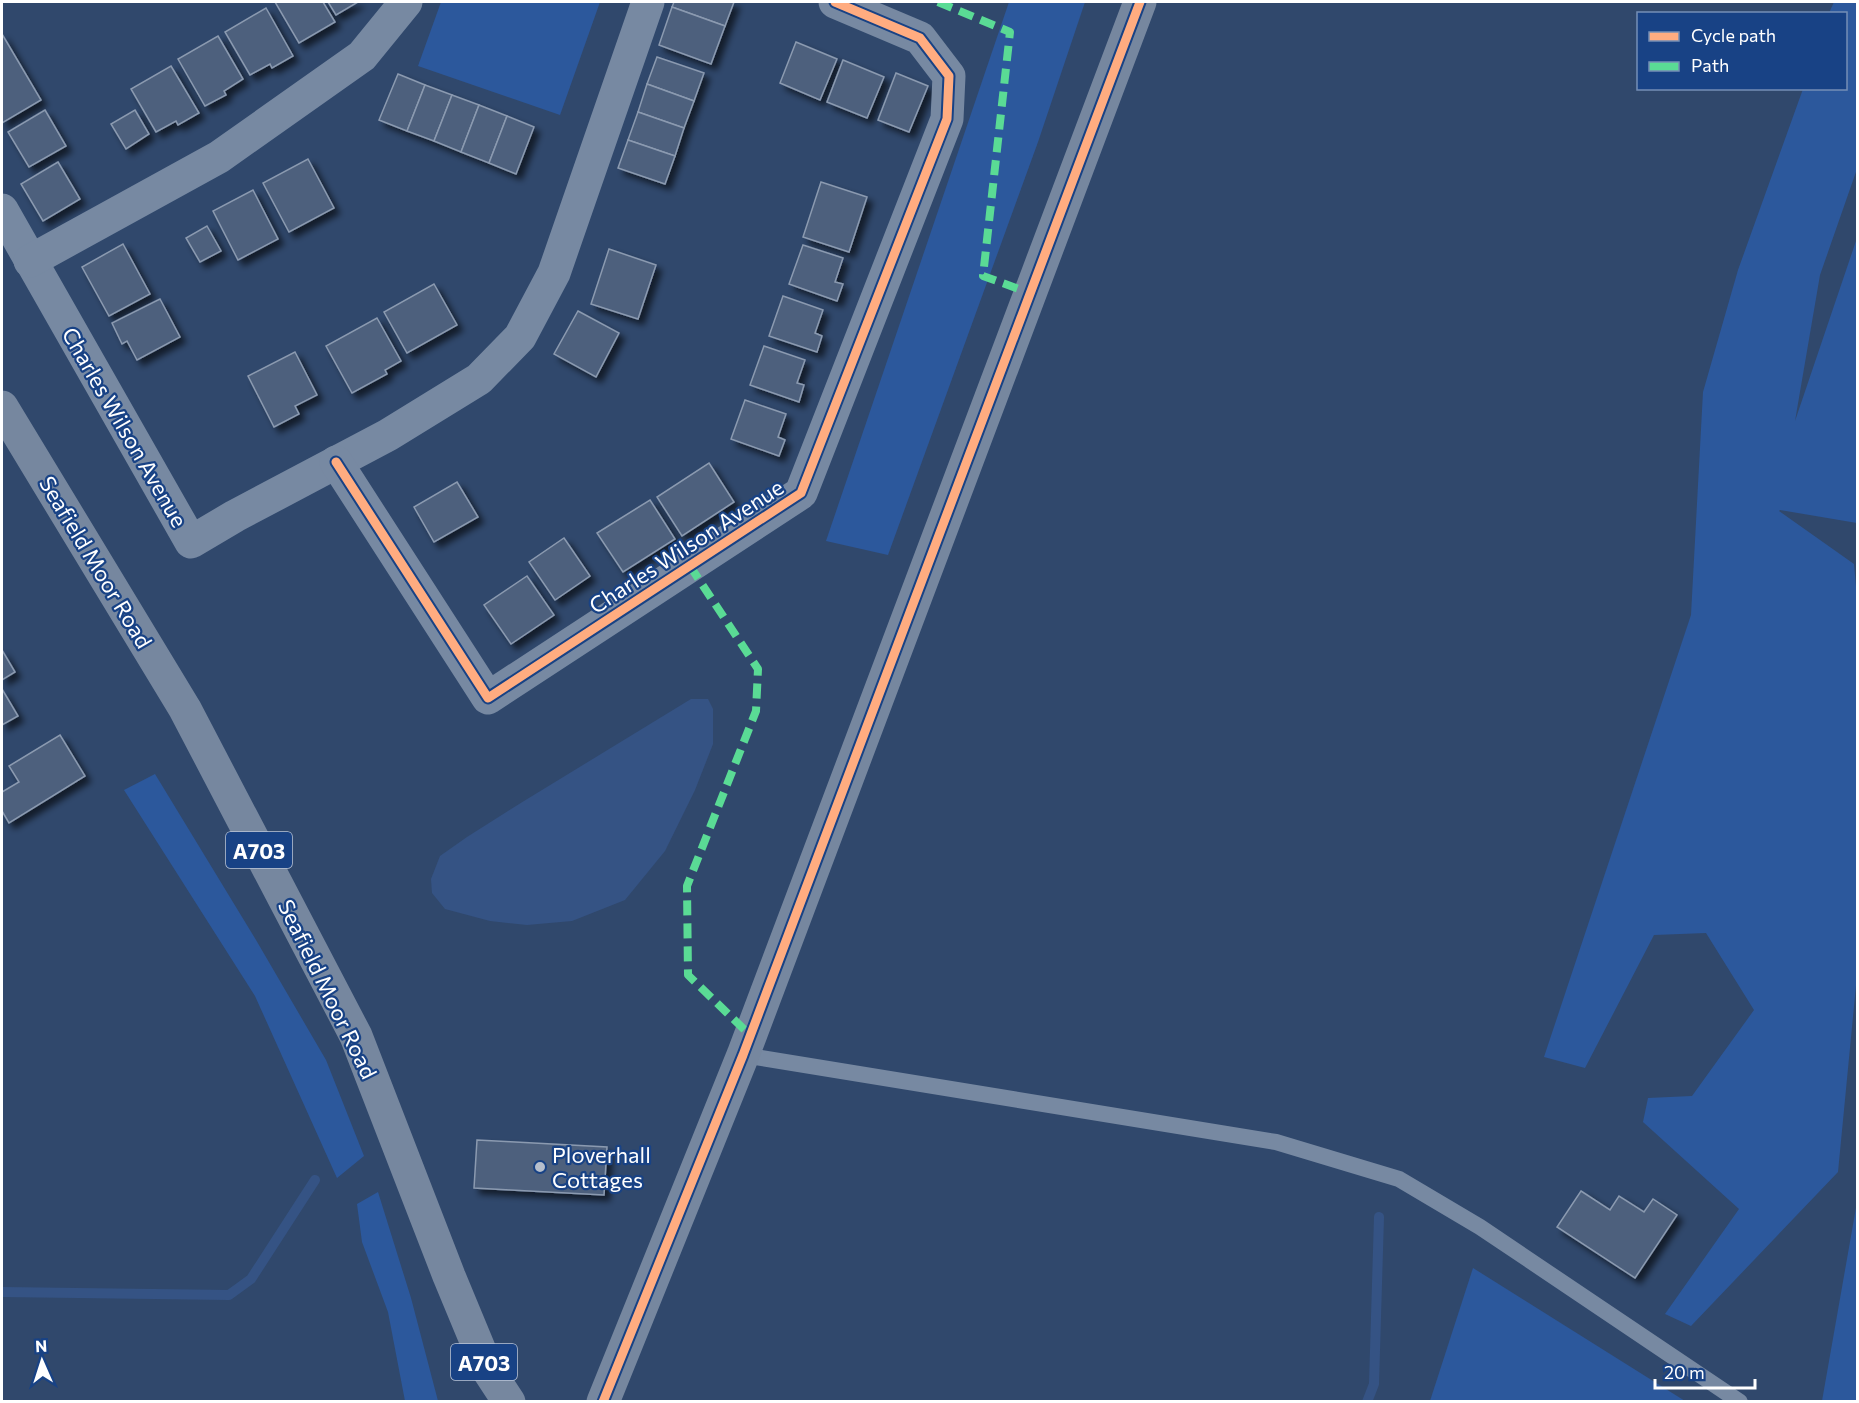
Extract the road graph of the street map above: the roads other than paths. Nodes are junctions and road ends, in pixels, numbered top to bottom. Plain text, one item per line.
1 (406, 2) edge
2 (648, 2) edge
3 (835, 2) edge
4 (1140, 2) edge
5 (2, 210) edge
6 (30, 261) junction
7 (2, 407) edge
8 (336, 462) junction
9 (742, 1055) junction
10 (509, 1401) edge
11 (603, 1401) edge
12 (1740, 1401) edge

1 - 6 street
2 - 8 street, Charles Wilson Avenue
3 - 8 street, Charles Wilson Avenue
4 - 9 main road
5 - 6 street, Charles Wilson Avenue
6 - 8 street, Charles Wilson Avenue
7 - 10 main road, Seafield Moor Road / A703
9 - 11 main road
9 - 12 lane

